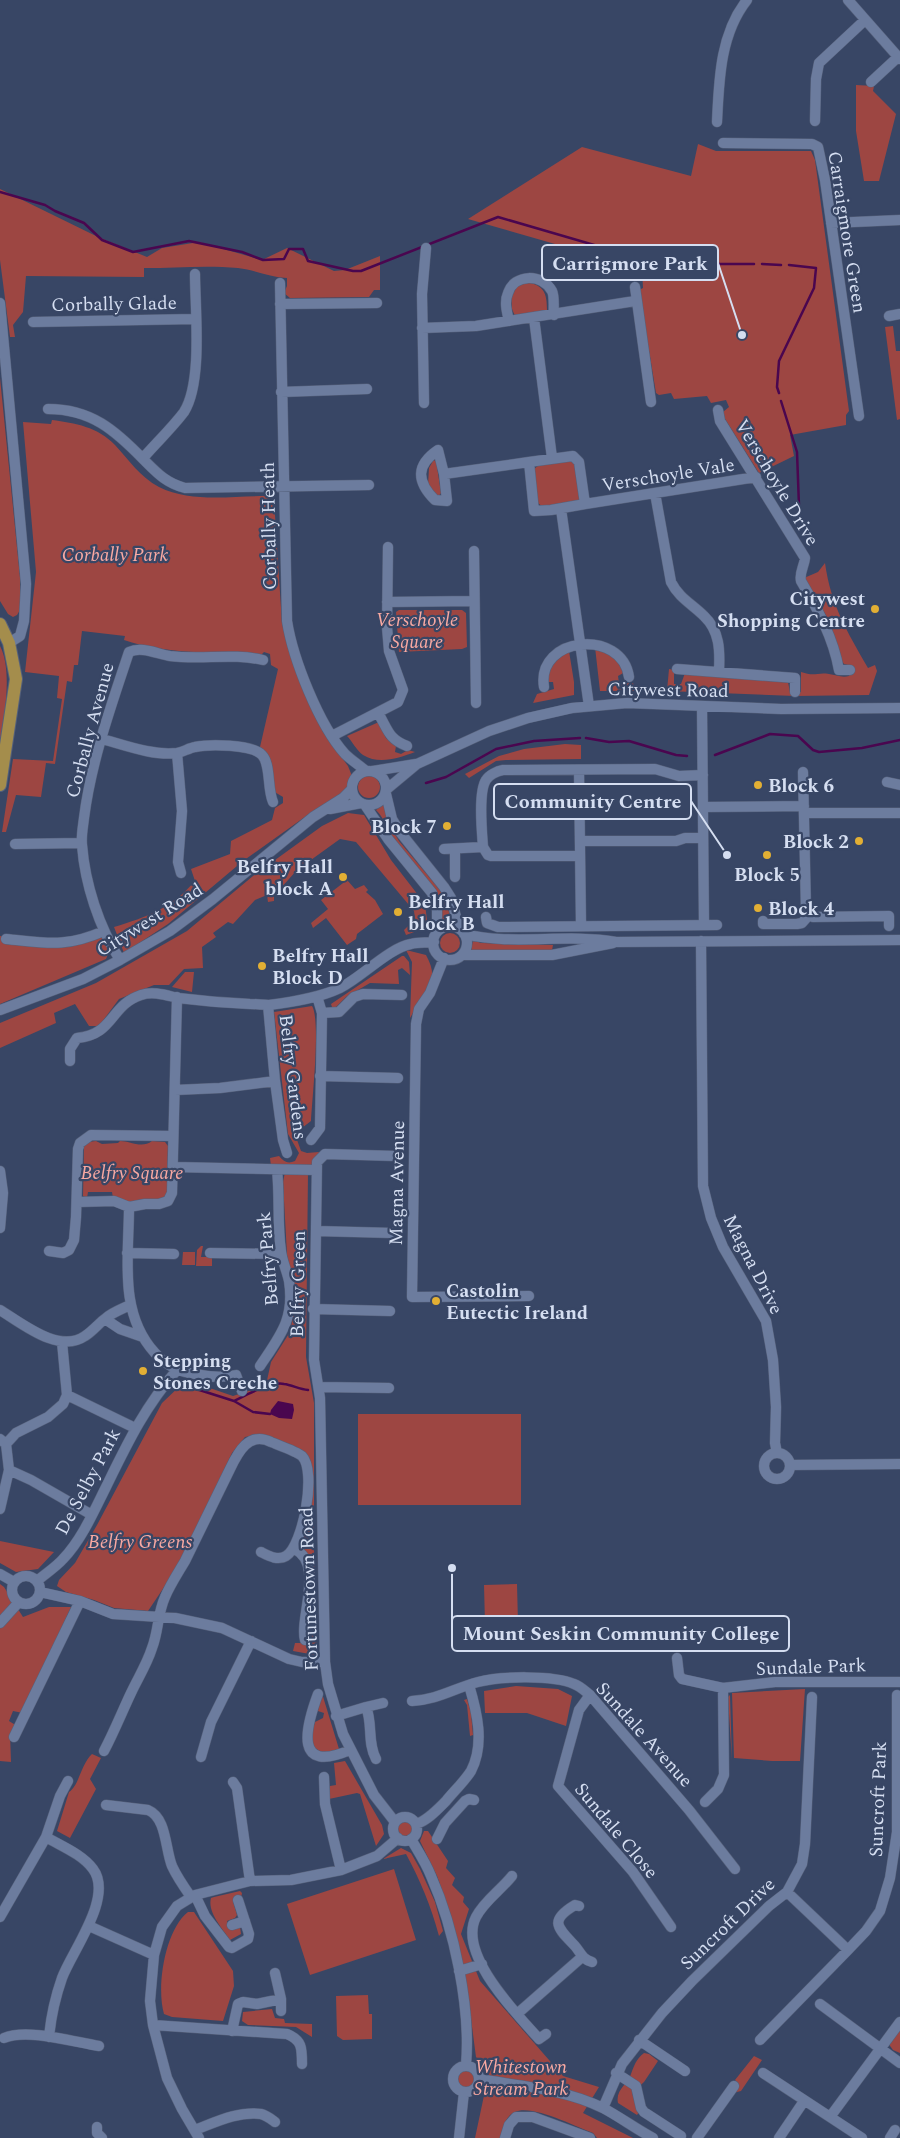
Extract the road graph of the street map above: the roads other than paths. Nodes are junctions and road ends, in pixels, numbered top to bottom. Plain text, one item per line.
1 (747, 0) edge
2 (848, 0) edge
3 (865, 20) junction
4 (899, 58) edge
5 (871, 82) dead end
6 (815, 121) dead end
7 (717, 122) dead end
8 (723, 142) dead end
9 (900, 220) edge
10 (831, 223) junction
11 (426, 248) dead end
12 (195, 274) dead end
13 (280, 283) dead end
14 (634, 287) dead end
15 (635, 301) junction
16 (0, 303) edge
17 (377, 303) dead end
18 (280, 304) junction
19 (554, 315) junction
20 (534, 318) junction
21 (195, 319) junction
22 (509, 321) junction
23 (33, 322) dead end
24 (422, 328) junction
25 (367, 389) dead end
26 (281, 392) junction
27 (651, 402) dead end
28 (424, 403) dead end
29 (48, 409) dead end
30 (718, 410) dead end
31 (859, 416) dead end
32 (143, 458) junction
33 (552, 458) junction
34 (529, 462) junction
35 (444, 474) junction
36 (756, 477) junction
37 (369, 485) dead end
38 (285, 487) junction
39 (656, 493) junction
40 (585, 504) junction
41 (561, 509) junction
42 (388, 547) dead end
43 (474, 551) dead end
44 (474, 601) junction
45 (387, 602) junction
46 (0, 624) edge
47 (9, 643) junction
48 (580, 645) junction
49 (263, 660) dead end
50 (677, 669) dead end
51 (850, 670) dead end
52 (719, 671) junction
53 (628, 677) dead end
54 (544, 687) dead end
55 (795, 692) dead end
56 (476, 703) dead end
57 (589, 706) junction
58 (702, 706) junction
59 (900, 708) edge
60 (378, 713) junction
61 (332, 736) junction
62 (102, 739) junction
63 (407, 746) dead end
64 (177, 753) junction
65 (346, 755) junction
66 (417, 764) junction
67 (579, 770) junction
68 (369, 771) junction
69 (803, 772) dead end
70 (703, 775) junction
71 (355, 778) junction
72 (887, 782) dead end
73 (0, 785) edge
74 (900, 785) edge
75 (352, 789) junction
76 (386, 792) junction
77 (273, 802) dead end
78 (363, 804) junction
79 (704, 807) junction
80 (804, 809) junction
81 (324, 810) junction
82 (900, 812) edge
83 (703, 838) junction
84 (580, 841) junction
85 (15, 844) dead end
86 (81, 844) junction
87 (483, 847) junction
88 (444, 849) dead end
89 (455, 849) junction
90 (580, 856) junction
91 (182, 873) dead end
92 (455, 877) dead end
93 (809, 915) junction
94 (486, 917) dead end
95 (763, 921) dead end
96 (704, 925) junction
97 (717, 925) dead end
98 (580, 926) junction
99 (889, 926) dead end
100 (104, 931) junction
101 (462, 931) junction
102 (435, 937) junction
103 (6, 939) dead end
104 (900, 940) edge
105 (701, 941) junction
106 (616, 942) junction
107 (462, 955) junction
108 (444, 958) junction
109 (120, 960) junction
110 (402, 995) dead end
111 (317, 996) junction
112 (178, 997) junction
113 (268, 1005) junction
114 (0, 1010) edge
115 (322, 1013) junction
116 (70, 1061) dead end
117 (320, 1076) junction
118 (398, 1078) dead end
119 (275, 1082) junction
120 (175, 1090) junction
121 (173, 1136) junction
122 (310, 1140) dead end
123 (287, 1153) dead end
124 (396, 1156) dead end
125 (173, 1167) junction
126 (277, 1170) junction
127 (316, 1170) junction
128 (0, 1171) edge
129 (78, 1202) junction
130 (129, 1207) junction
131 (0, 1228) edge
132 (316, 1231) junction
133 (393, 1233) dead end
134 (49, 1251) dead end
135 (127, 1253) junction
136 (210, 1253) dead end
137 (174, 1254) dead end
138 (281, 1254) junction
139 (529, 1296) dead end
140 (130, 1305) junction
141 (313, 1309) junction
142 (0, 1310) edge
143 (390, 1311) dead end
144 (105, 1319) junction
145 (143, 1337) junction
146 (62, 1342) junction
147 (260, 1366) dead end
148 (177, 1370) junction
149 (319, 1387) junction
150 (389, 1388) dead end
151 (242, 1391) dead end
152 (66, 1395) junction
153 (320, 1398) joint
154 (135, 1428) junction
155 (3, 1442) edge
156 (777, 1453) junction
157 (900, 1464) edge
158 (790, 1465) junction
159 (9, 1470) junction
160 (0, 1509) edge
161 (92, 1515) junction
162 (294, 1548) junction
163 (261, 1552) dead end
164 (0, 1574) edge
165 (37, 1581) junction
166 (14, 1582) junction
167 (40, 1592) junction
168 (80, 1601) junction
169 (19, 1602) junction
170 (157, 1616) junction
171 (0, 1623) edge
172 (306, 1640) dead end
173 (251, 1641) junction
174 (676, 1658) dead end
175 (325, 1662) junction
176 (900, 1682) edge
177 (469, 1685) junction
178 (723, 1688) junction
179 (318, 1694) dead end
180 (590, 1695) junction
181 (897, 1695) dead end
182 (812, 1697) dead end
183 (412, 1701) dead end
184 (383, 1703) dead end
185 (366, 1707) junction
186 (336, 1716) junction
187 (14, 1737) dead end
188 (350, 1750) junction
189 (104, 1752) dead end
190 (201, 1757) dead end
191 (376, 1759) dead end
192 (324, 1777) dead end
193 (68, 1781) dead end
194 (233, 1782) dead end
195 (453, 1792) junction
196 (704, 1802) dead end
197 (106, 1805) dead end
198 (395, 1822) junction
199 (416, 1824) junction
200 (46, 1837) junction
201 (398, 1838) junction
202 (437, 1838) dead end
203 (411, 1839) junction
204 (735, 1869) dead end
205 (341, 1870) junction
206 (512, 1876) dead end
207 (250, 1881) junction
208 (787, 1892) junction
209 (193, 1896) junction
210 (238, 1900) dead end
211 (579, 1906) dead end
212 (0, 1916) edge
213 (245, 1921) junction
214 (232, 1925) dead end
215 (89, 1926) junction
216 (671, 1926) dead end
217 (848, 1950) junction
218 (154, 1955) junction
219 (582, 1957) junction
220 (592, 1962) dead end
221 (482, 1964) junction
222 (459, 1971) junction
223 (275, 1973) dead end
224 (281, 1999) junction
225 (820, 2004) dead end
226 (282, 2011) dead end
227 (517, 2014) junction
228 (900, 2022) edge
229 (153, 2025) junction
230 (232, 2031) junction
231 (546, 2034) dead end
232 (49, 2037) junction
233 (4, 2038) dead end
234 (639, 2040) junction
235 (760, 2040) dead end
236 (99, 2046) dead end
237 (881, 2049) junction
238 (900, 2063) edge
239 (302, 2064) dead end
240 (466, 2065) junction
241 (685, 2071) dead end
242 (763, 2073) dead end
243 (616, 2074) junction
244 (479, 2079) junction
245 (734, 2086) dead end
246 (464, 2092) junction
247 (804, 2101) junction
248 (603, 2108) junction
249 (830, 2117) junction
250 (275, 2122) dead end
251 (97, 2127) dead end
252 (197, 2134) edge
253 (681, 2136) dead end
254 (102, 2138) edge
255 (459, 2138) edge
256 (505, 2138) edge
257 (590, 2138) edge
258 (653, 2138) edge
259 (697, 2138) edge
260 (779, 2138) edge
261 (862, 2138) edge

1 - 7 street
2 - 3 street
3 - 4 street
3 - 6 street
4 - 5 street
8 - 10 street, Carraigmore Green
9 - 10 street
10 - 31 street, Carraigmore Green
11 - 24 street
12 - 21 street
13 - 18 street, Corbally Heath
14 - 15 street
15 - 19 street
15 - 27 street
16 - 47 street
17 - 18 street
18 - 26 street, Corbally Heath
19 - 20 street
19 - 22 street
20 - 22 street
20 - 33 street
21 - 23 street, Corbally Glade
21 - 32 street
22 - 24 street
24 - 28 street
25 - 26 street
26 - 38 street, Corbally Heath
29 - 32 street
30 - 36 street, Verschoyle Drive
32 - 38 street
33 - 34 street
33 - 40 street
34 - 35 street
34 - 41 street, Verschoyle Vale
35 - 35 street
36 - 39 street, Verschoyle Vale
36 - 51 street, Verschoyle Drive
37 - 38 street
38 - 61 street, Corbally Heath
39 - 40 street, Verschoyle Vale
39 - 52 street
40 - 41 street, Verschoyle Vale
41 - 48 street
42 - 45 street
43 - 44 street
44 - 45 street
44 - 56 street
45 - 60 street
46 - 47 main road
47 - 73 main road
48 - 53 street
48 - 54 street
48 - 57 street
49 - 62 street, Corbally Avenue
50 - 52 street
52 - 55 street
57 - 58 street, Citywest Road
57 - 66 street, Citywest Road
58 - 59 street, Citywest Road
58 - 70 street
60 - 61 street
60 - 63 street
61 - 65 street, Corbally Heath
62 - 64 street
62 - 86 street, Corbally Avenue
64 - 77 street
64 - 91 street
65 - 68 street
65 - 71 street
66 - 68 street, Citywest Road
66 - 76 street, Citywest Road
67 - 70 street
67 - 84 street
67 - 87 street
68 - 71 street
68 - 76 street
69 - 80 street
70 - 79 street
71 - 75 street
72 - 74 street
75 - 78 street
75 - 81 street, Citywest Road
76 - 78 street
76 - 101 street
78 - 81 street, Citywest Road
78 - 102 street
79 - 80 street
79 - 83 street
80 - 82 street
80 - 93 street
81 - 109 street, Citywest Road
83 - 84 street
83 - 96 street
84 - 90 street
85 - 86 street
86 - 100 street, Corbally Avenue
87 - 89 street
87 - 90 street
88 - 89 street
89 - 92 street
90 - 98 street
93 - 95 street
93 - 99 street
94 - 98 street
96 - 97 street
96 - 98 street
100 - 103 street
100 - 109 street, Corbally Avenue
101 - 102 street
101 - 106 street
101 - 107 street
102 - 108 street
102 - 111 street
104 - 105 street
105 - 106 street
105 - 156 street, Magna Drive
106 - 107 street
107 - 108 street
108 - 139 street, Magna Avenue
109 - 114 street, Citywest Road
110 - 115 street
111 - 113 street
111 - 115 street
112 - 113 street
112 - 116 street
112 - 120 street
113 - 119 street, Belfry Gardens
115 - 117 street
117 - 118 street
117 - 122 street
119 - 120 street
119 - 123 street, Belfry Gardens
120 - 121 street
121 - 125 street
121 - 129 street
124 - 127 street
125 - 126 street
125 - 130 street
126 - 127 street
126 - 138 street, Belfry Park
127 - 132 street, Belfry Green
128 - 131 street
129 - 130 street
129 - 134 street
130 - 135 street
132 - 133 street
132 - 141 street, Belfry Green
135 - 137 street
135 - 140 street
136 - 138 street
138 - 147 street, Belfry Park
140 - 144 street
140 - 145 street
141 - 143 street
141 - 149 street, Belfry Green
142 - 146 street
144 - 145 street
144 - 146 street
145 - 148 street
146 - 152 street
148 - 151 street
148 - 154 street
149 - 150 street
149 - 153 street, Belfry Green
152 - 154 street, De Selby Park
152 - 155 street
153 - 175 street, Fortunestown Road
154 - 161 street, De Selby Park
155 - 159 street
156 - 158 street
156 - 158 street
157 - 158 street
159 - 160 street
159 - 161 street
161 - 165 street, De Selby Park
162 - 163 street
162 - 170 street
162 - 172 street
164 - 166 street
165 - 166 street
165 - 167 street
166 - 169 street
167 - 168 street
167 - 169 street
168 - 170 street
168 - 187 street
169 - 171 street
170 - 173 street
170 - 189 street
173 - 175 street
173 - 190 street
174 - 178 street, Sundale Park
175 - 186 street, Fortunestown Road
176 - 178 street, Sundale Park
177 - 180 street, Sundale Avenue
177 - 183 street, Sundale Avenue
177 - 195 street
178 - 196 street
179 - 188 street
180 - 204 street, Sundale Avenue
180 - 216 street, Sundale Close
181 - 217 street, Suncroft Park
182 - 208 street, Suncroft Drive
184 - 185 street
185 - 186 street
185 - 191 street
186 - 188 street, Fortunestown Road
188 - 198 street, Fortunestown Road
192 - 205 street
193 - 200 street
194 - 207 street
195 - 199 street
195 - 202 street
197 - 209 street
198 - 199 street
198 - 201 street
199 - 203 street
200 - 212 street
200 - 215 street
201 - 203 street
201 - 205 street
203 - 222 street
205 - 207 street
206 - 221 street
207 - 209 street
208 - 217 street
208 - 234 street, Suncroft Drive
209 - 213 street
209 - 218 street
210 - 213 street
211 - 219 street
213 - 214 street
215 - 218 street
215 - 232 street
217 - 235 street, Suncroft Park
218 - 229 street
219 - 220 street
219 - 227 street
221 - 222 street
221 - 227 street
222 - 240 street
223 - 224 street
224 - 226 street
224 - 230 street
225 - 237 street
227 - 231 street
228 - 237 street
229 - 230 street
229 - 252 street
230 - 239 street
232 - 233 street
232 - 236 street
234 - 241 street
234 - 243 street, Suncroft Drive
237 - 238 street
237 - 249 street
240 - 244 street
240 - 246 street
242 - 247 street
243 - 248 street, Suncroft Drive
243 - 253 street
244 - 246 street
244 - 248 street
245 - 259 street
246 - 255 street
247 - 249 street
247 - 260 street
248 - 258 street
249 - 261 street
250 - 252 street
251 - 254 street
256 - 257 street

